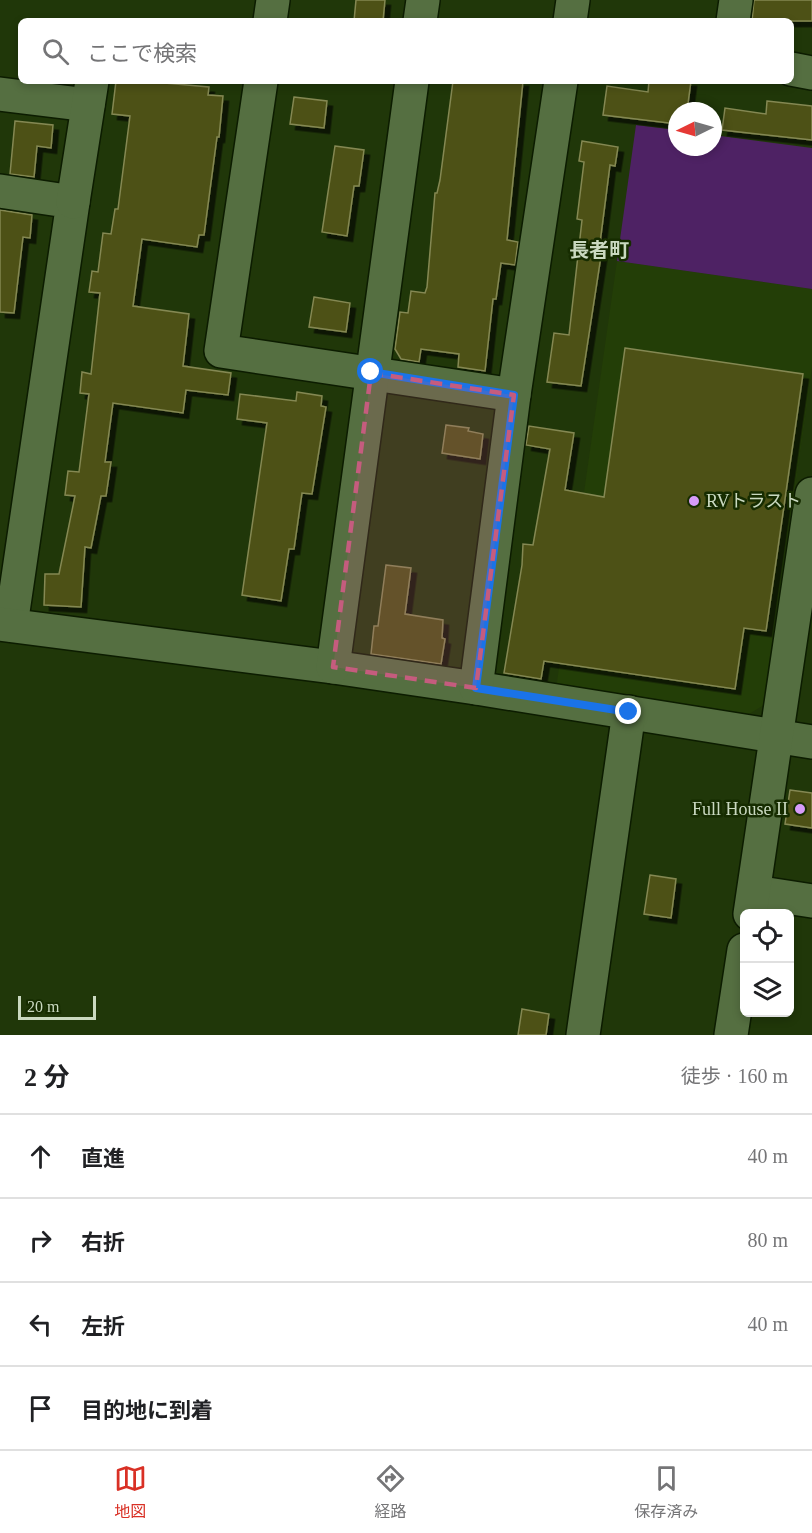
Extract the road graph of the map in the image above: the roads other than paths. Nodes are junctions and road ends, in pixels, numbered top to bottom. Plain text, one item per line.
1 (273, 0) edge
2 (423, 0) edge
3 (573, 0) edge
4 (736, 0) edge
5 (270, 18) edge
6 (420, 18) edge
7 (570, 18) edge
8 (733, 18) edge
9 (794, 70) edge
10 (812, 73) edge
11 (261, 84) edge
12 (412, 84) edge
13 (561, 84) edge
14 (90, 93) edge
15 (0, 94) edge
16 (0, 191) edge
17 (73, 202) junction
18 (371, 372) junction
19 (514, 395) junction
20 (812, 494) edge
21 (13, 524) edge
22 (5, 625) edge
23 (801, 649) edge
24 (333, 667) junction
25 (476, 688) junction
26 (629, 712) junction
27 (777, 736) junction
28 (812, 742) edge
29 (812, 901) edge
30 (752, 903) edge
31 (742, 963) edge
32 (583, 1035) edge
33 (731, 1035) edge

1 - 5 street
2 - 6 street
3 - 7 street
4 - 8 street
9 - 10 street
11 - 18 street
12 - 18 street
13 - 19 street
14 - 15 street
14 - 17 street
16 - 17 street
17 - 21 street
18 - 19 street
18 - 24 street
19 - 25 street
20 - 23 street
21 - 22 street
22 - 24 street
23 - 27 street
24 - 25 street
25 - 26 street
26 - 27 street
26 - 32 street
27 - 28 street
27 - 30 street
29 - 30 street
31 - 33 street

